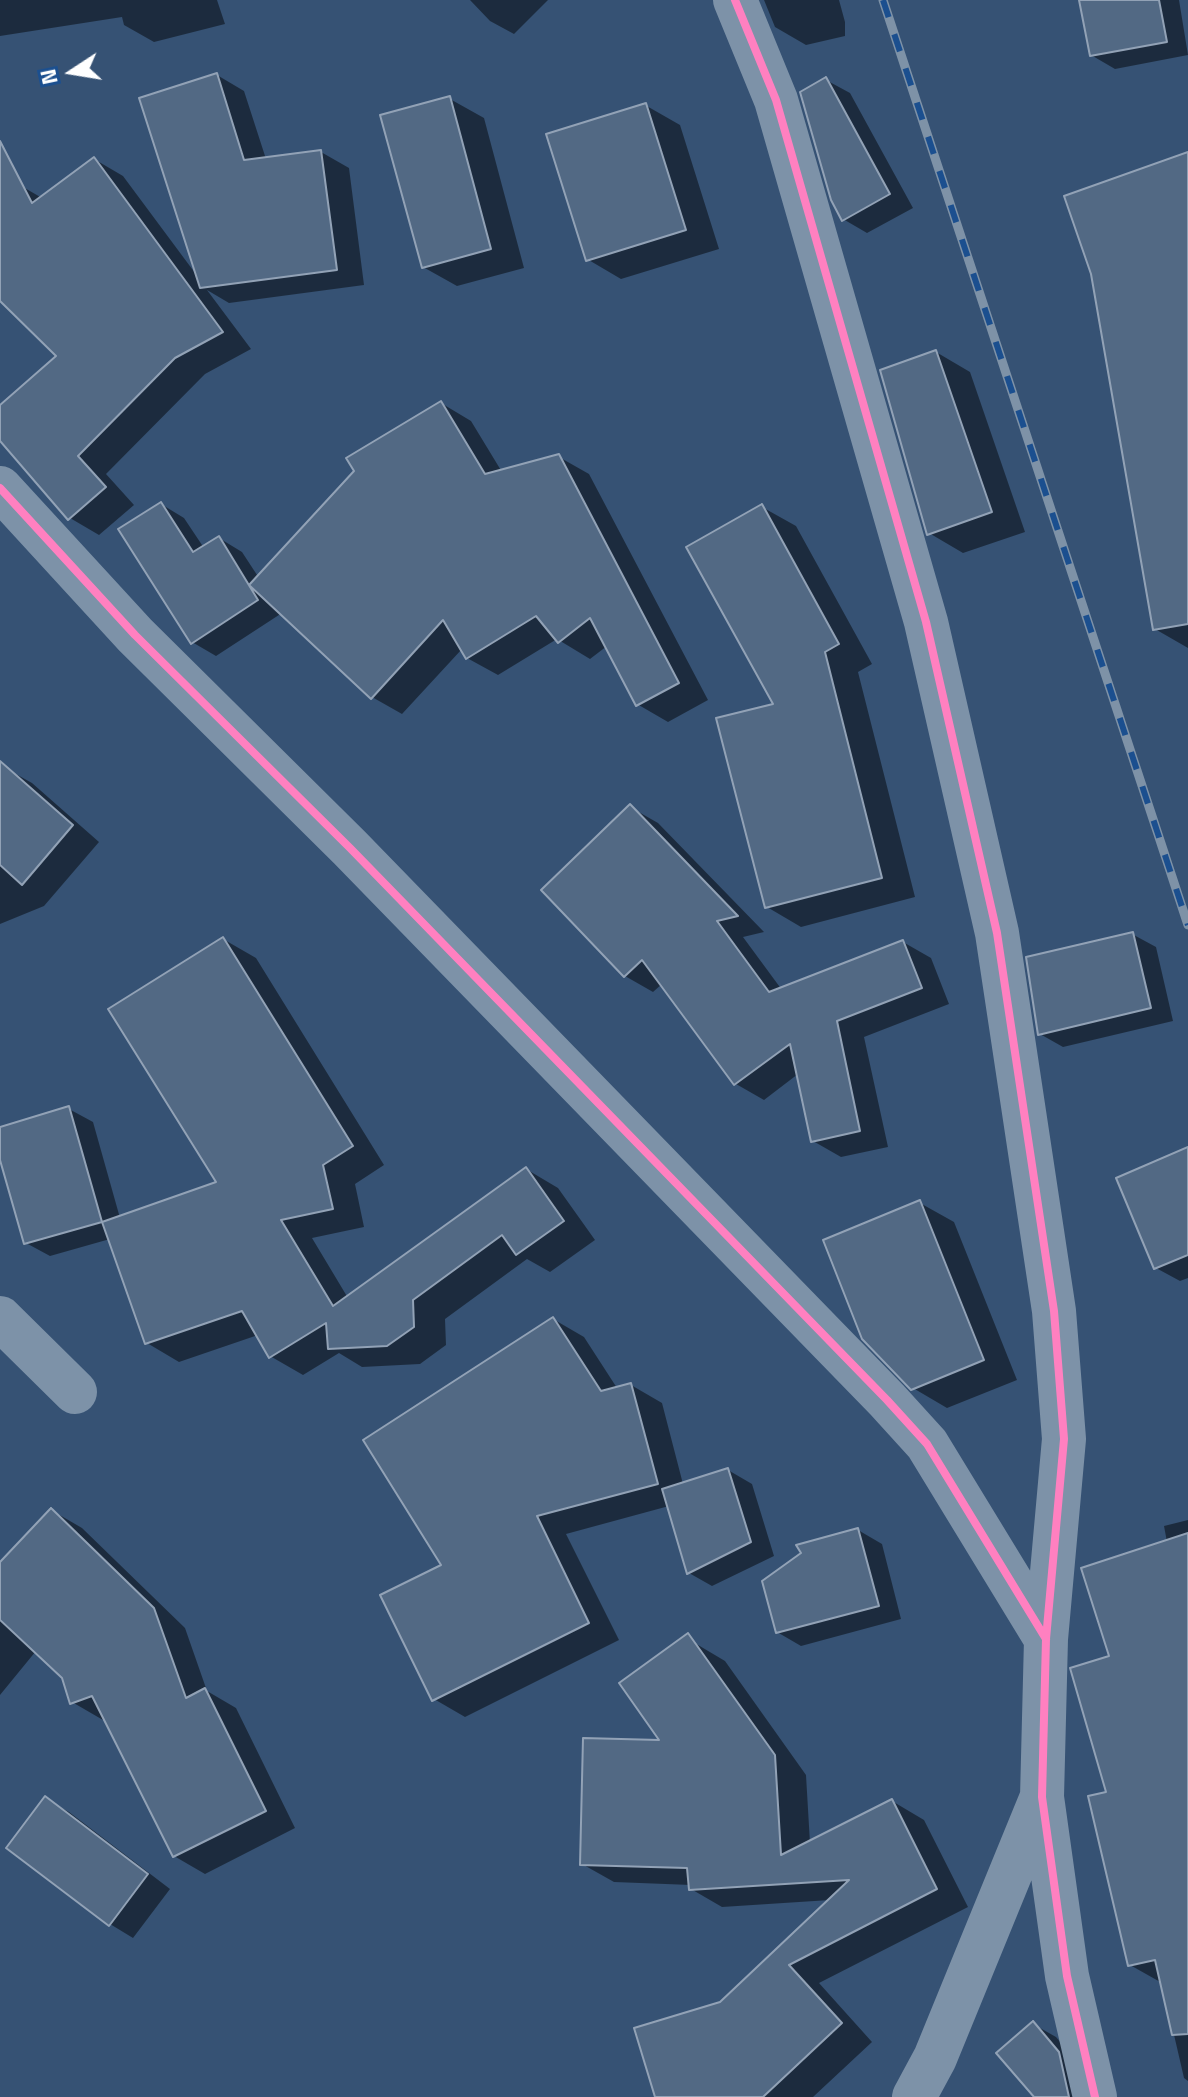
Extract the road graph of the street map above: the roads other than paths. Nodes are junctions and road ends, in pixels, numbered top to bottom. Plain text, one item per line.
1 (735, 0) edge
2 (0, 488) edge
3 (0, 1318) edge
4 (75, 1392) dead end
5 (1046, 1639) junction
6 (1042, 1797) junction
7 (914, 2097) edge
8 (1095, 2097) edge

1 - 5 street
2 - 5 street
3 - 4 street
5 - 6 street
6 - 7 street
6 - 8 street

